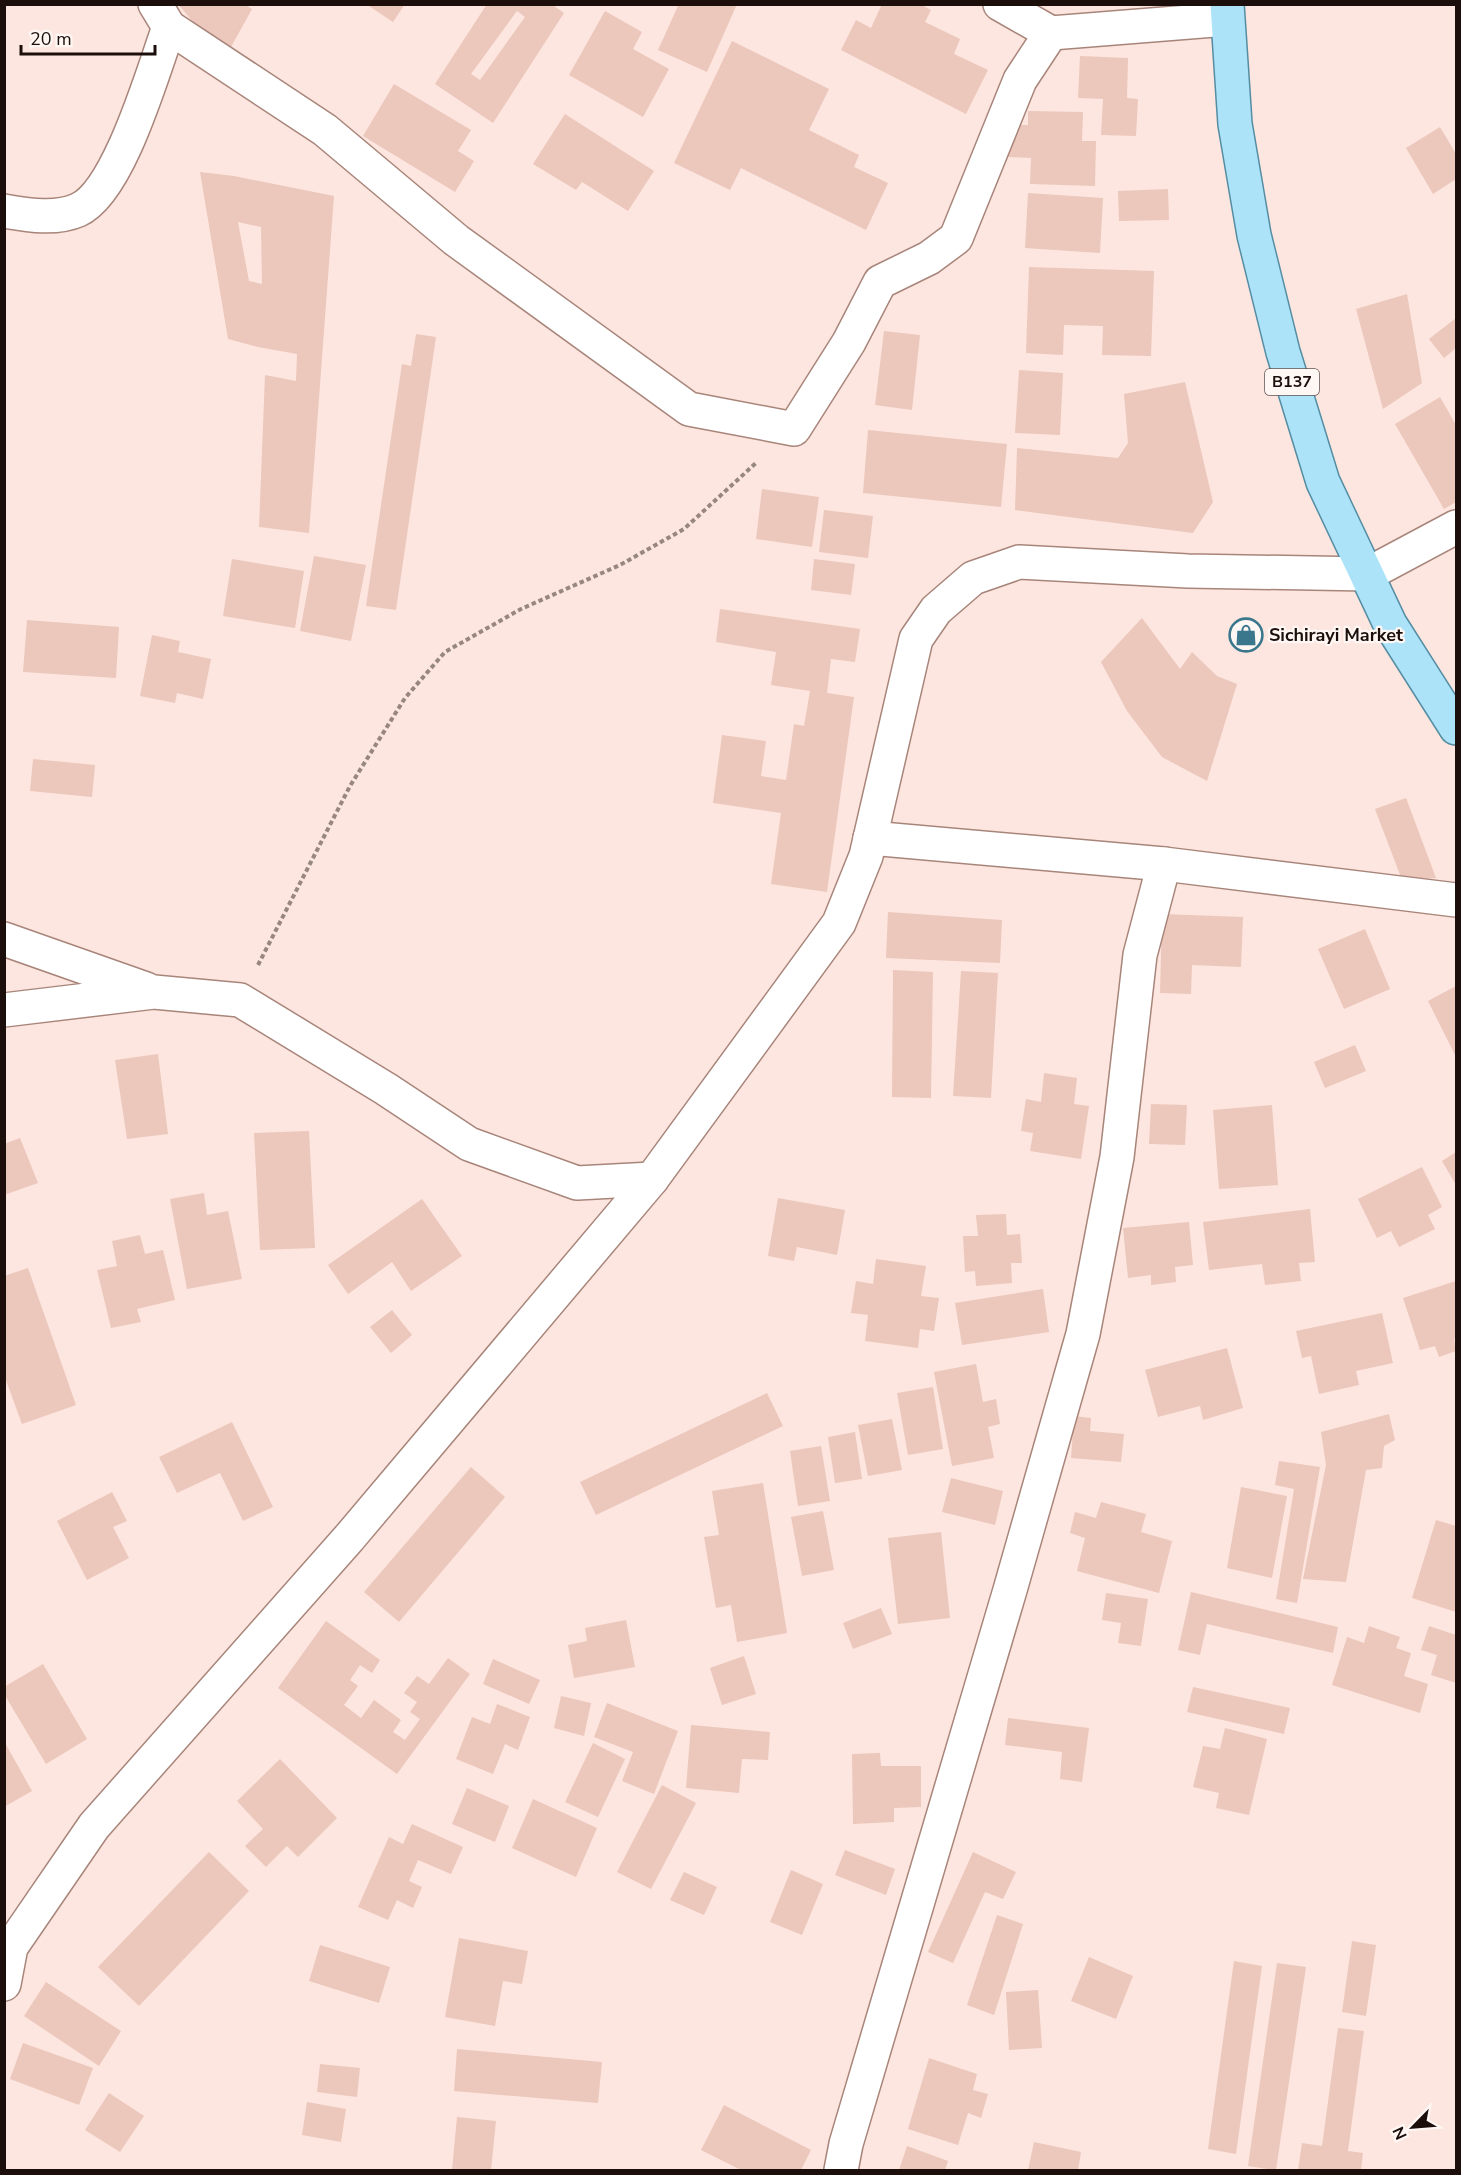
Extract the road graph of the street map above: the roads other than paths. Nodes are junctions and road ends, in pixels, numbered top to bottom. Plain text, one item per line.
1 (1000, 4) edge
2 (1227, 12) edge
3 (162, 16) edge
4 (1051, 33) junction
5 (4, 211) edge
6 (1456, 527) edge
7 (1368, 574) junction
8 (1456, 728) edge
9 (870, 838) junction
10 (1164, 864) junction
11 (1456, 900) edge
12 (4, 939) edge
13 (154, 992) junction
14 (4, 1010) edge
15 (652, 1179) junction
16 (8, 1948) edge
17 (4, 1984) edge
18 (841, 2170) edge

1 - 4 street
2 - 4 street
2 - 7 main road, B137
3 - 4 street
3 - 5 street
6 - 7 street
7 - 8 main road, B137
7 - 9 street
9 - 10 street
9 - 15 street
10 - 11 street
10 - 18 street
12 - 13 street
13 - 14 street
13 - 15 street
15 - 16 street
16 - 17 street

